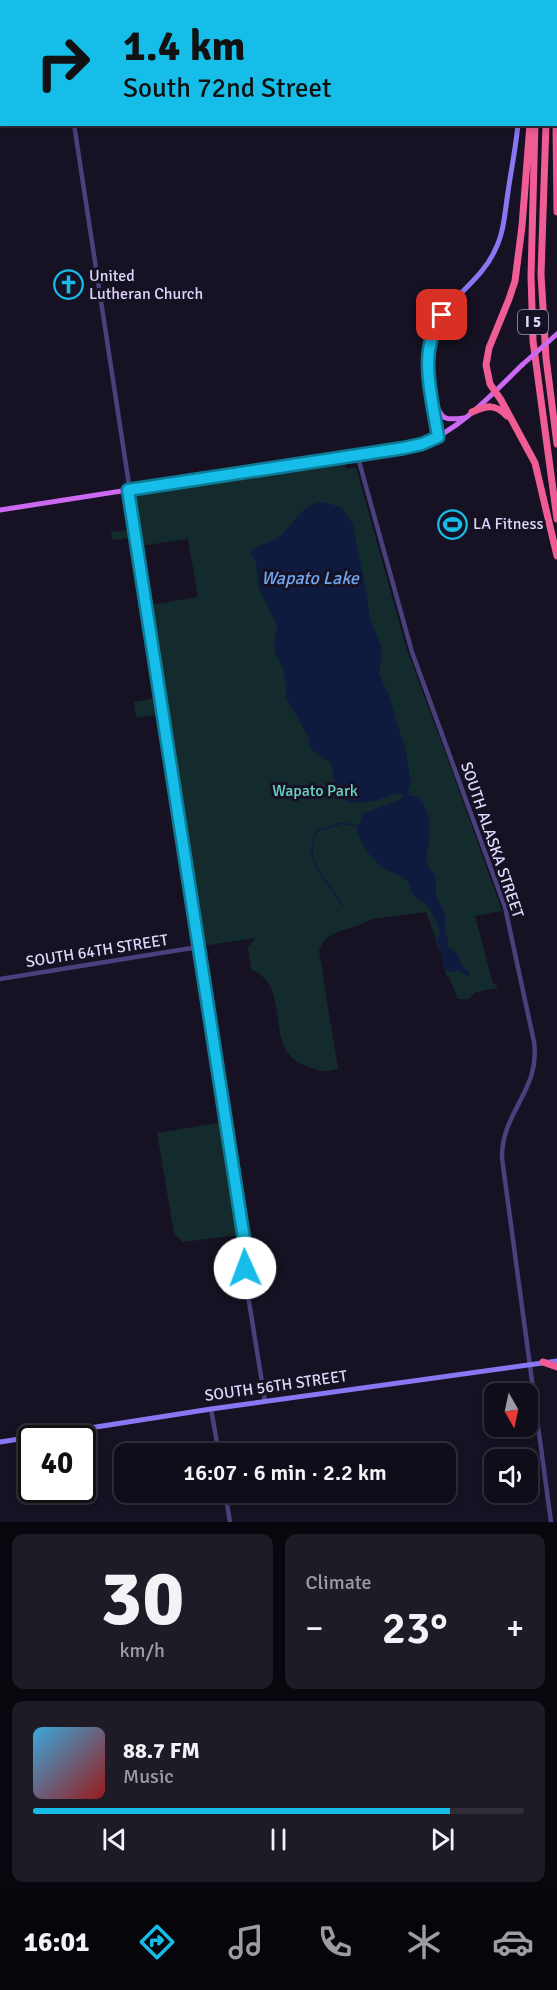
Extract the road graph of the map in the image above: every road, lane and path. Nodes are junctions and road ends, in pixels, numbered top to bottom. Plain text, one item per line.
1 (74, 126) edge
2 (518, 126) edge
3 (530, 126) edge
4 (535, 126) edge
5 (546, 126) edge
6 (556, 126) edge
7 (557, 212) edge
8 (557, 334) edge
9 (495, 391) junction
10 (433, 398) junction
11 (472, 412) junction
12 (465, 418) junction
13 (516, 428) junction
14 (438, 437) junction
15 (557, 444) edge
16 (357, 454) junction
17 (128, 490) junction
18 (0, 510) edge
19 (557, 519) edge
20 (557, 556) edge
21 (198, 947) junction
22 (0, 979) edge
23 (557, 1360) edge
24 (543, 1362) junction
25 (529, 1364) junction
26 (557, 1367) edge
27 (265, 1401) junction
28 (212, 1409) junction
29 (0, 1442) edge
30 (217, 1443) edge
31 (227, 1503) edge
32 (230, 1522) edge
33 (551, 1522) edge

1 - 17 street
2 - 10 main road
3 - 9 highway
4 - 19 highway, I 5
5 - 15 highway, I 5
6 - 7 highway
8 - 9 main road, bridge
9 - 11 main road
9 - 13 highway
10 - 12 main road
10 - 14 main road
11 - 12 main road
11 - 13 highway
12 - 14 main road
13 - 20 highway
14 - 16 main road
16 - 17 main road
16 - 25 street, SOUTH ALASKA STREET
17 - 18 main road
17 - 21 street
21 - 22 street, SOUTH 64TH STREET
21 - 27 street
23 - 24 main road, SOUTH 56TH STREET
24 - 25 main road, SOUTH 56TH STREET
24 - 26 highway
25 - 27 main road, SOUTH 56TH STREET
25 - 33 street, SOUTH ALASKA STREET
27 - 28 main road, SOUTH 56TH STREET
28 - 29 main road, SOUTH 56TH STREET
28 - 30 street
31 - 32 street

